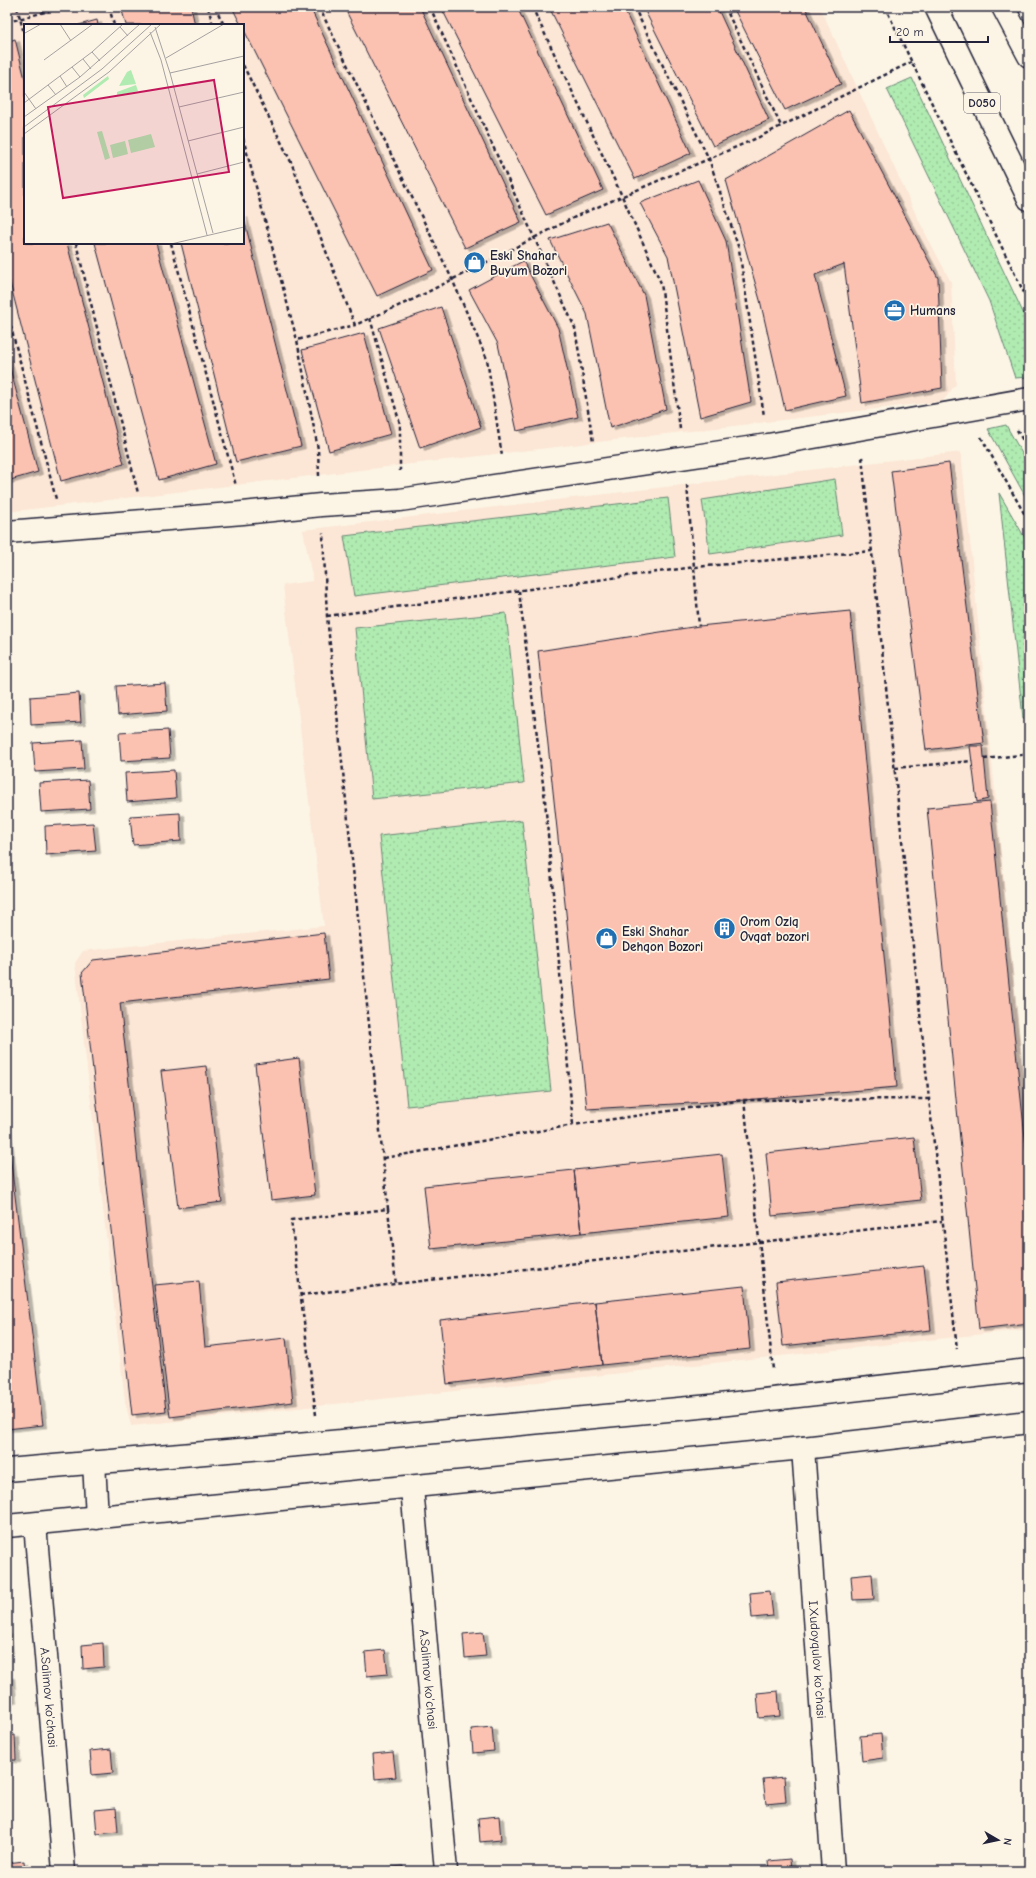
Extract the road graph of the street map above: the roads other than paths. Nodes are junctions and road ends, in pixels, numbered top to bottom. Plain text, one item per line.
1 (936, 7) edge
2 (1003, 7) edge
3 (1029, 56) edge
4 (1029, 199) edge
5 (1029, 399) edge
6 (7, 532) edge
7 (1029, 1370) edge
8 (1029, 1422) edge
9 (803, 1448) junction
10 (94, 1462) junction
11 (7, 1470) edge
12 (412, 1488) junction
13 (97, 1518) junction
14 (35, 1524) junction
15 (7, 1526) edge
16 (64, 1871) edge
17 (446, 1871) edge
18 (833, 1871) edge

1 - 4 street, D050
2 - 3 street
5 - 6 street
7 - 10 street
8 - 9 street
9 - 12 street
9 - 18 street, I.Xudoyqulov ko'chasi
10 - 11 street
10 - 13 street
12 - 13 street
12 - 17 street, A.Salimov ko'chasi
13 - 14 street
14 - 15 street
14 - 16 street, A.Salimov ko'chasi

